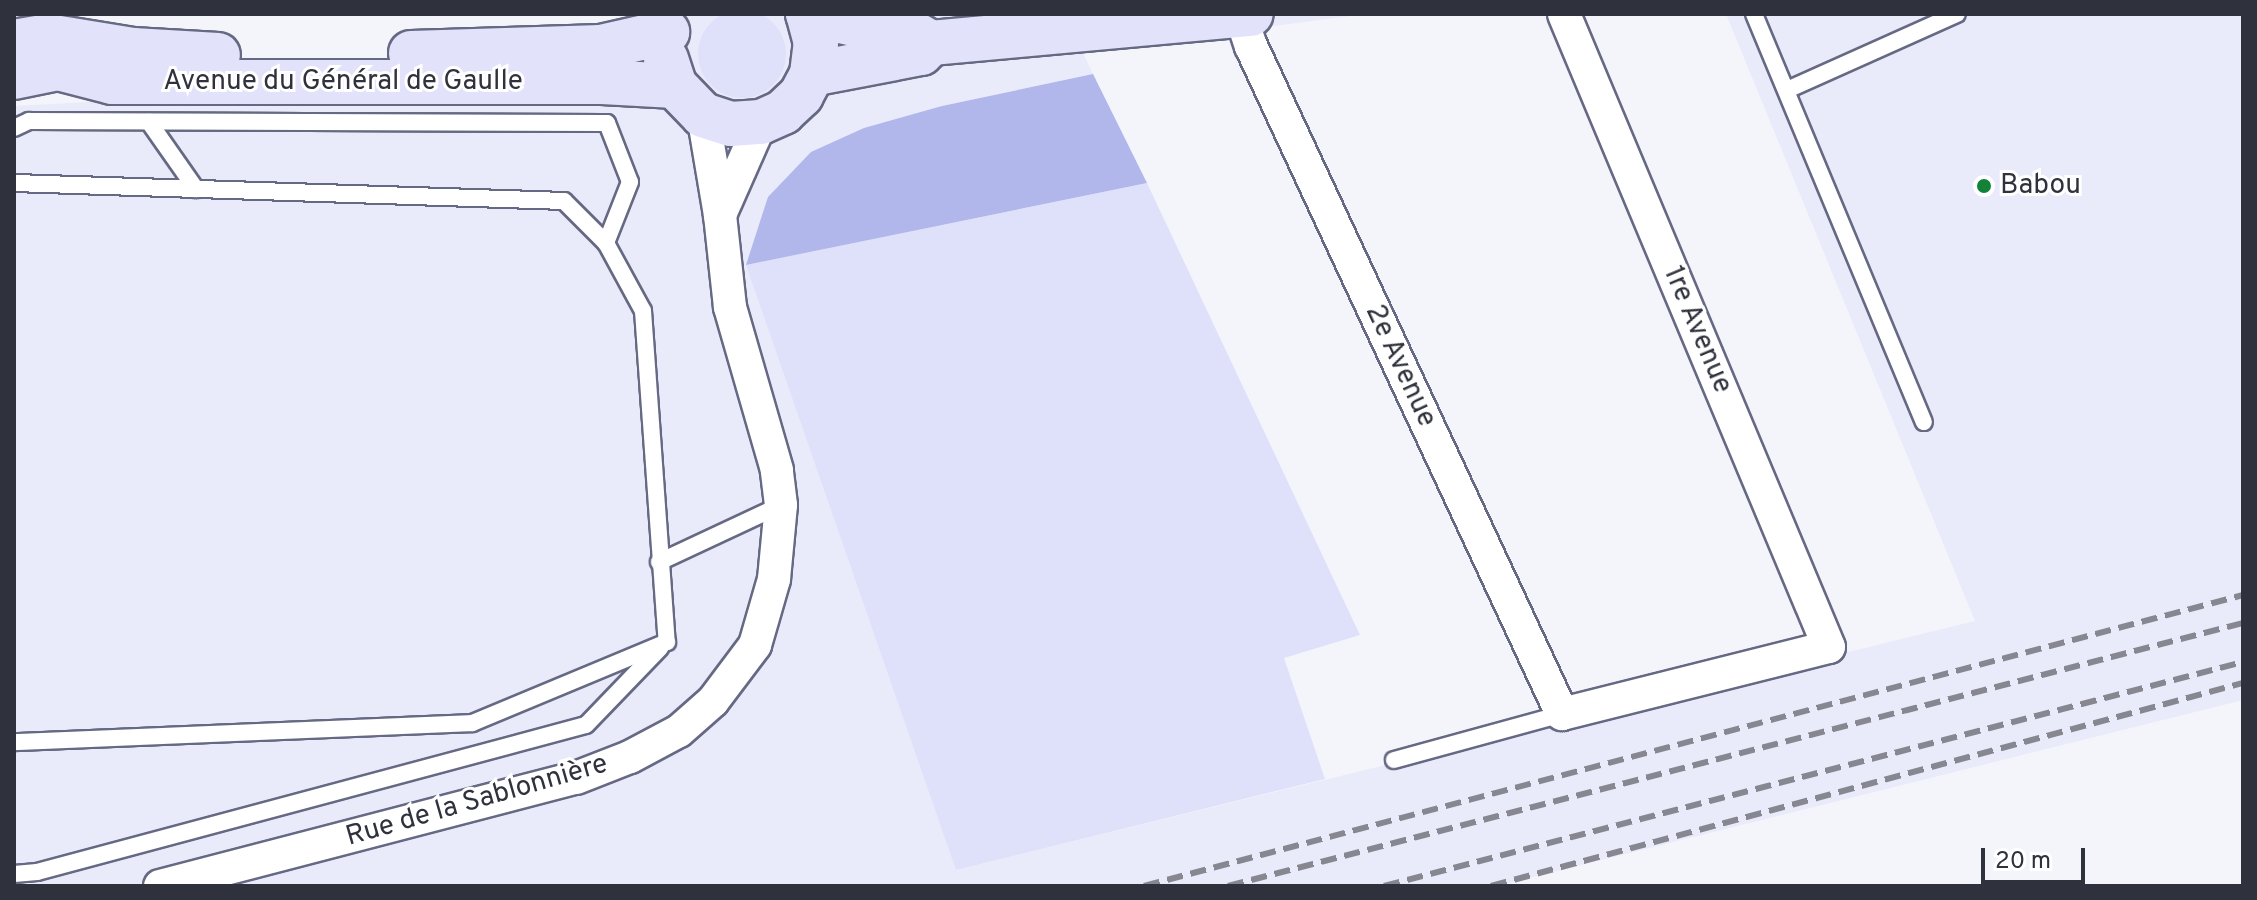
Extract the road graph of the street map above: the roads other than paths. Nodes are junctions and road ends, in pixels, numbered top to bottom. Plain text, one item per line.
1 (808, 14) edge
2 (1564, 14) edge
3 (1754, 14) edge
4 (1957, 14) edge
5 (1246, 15) edge
6 (671, 23) edge
7 (916, 30) edge
8 (38, 40) edge
9 (812, 74) junction
10 (14, 77) edge
11 (1787, 90) junction
12 (689, 100) junction
13 (149, 122) junction
14 (761, 122) junction
15 (14, 128) edge
16 (14, 183) edge
17 (196, 189) junction
18 (720, 215) junction
19 (606, 243) junction
20 (1924, 422) dead end
21 (781, 505) junction
22 (659, 562) junction
23 (667, 642) junction
24 (1562, 714) junction
25 (14, 742) edge
26 (1394, 760) dead end
27 (14, 874) edge
28 (160, 886) edge

1 - 7 main road
1 - 9 main road
2 - 24 street, 1re Avenue
3 - 11 lane
4 - 11 lane
5 - 7 main road
5 - 24 street, 2e Avenue
6 - 8 main road, Avenue du Général de Gaulle
6 - 12 main road
7 - 9 main road
8 - 10 main road, Avenue du Général de Gaulle
8 - 12 main road, Avenue du Général de Gaulle
9 - 14 main road
11 - 20 lane
12 - 14 main road, Avenue du Général de Gaulle
12 - 18 street, Rue de la Sablonnière
13 - 15 lane
13 - 17 lane
13 - 19 lane
14 - 18 street
16 - 17 lane
17 - 19 lane
18 - 21 street, Rue de la Sablonnière
19 - 22 lane
21 - 22 lane
21 - 28 street, Rue de la Sablonnière
22 - 23 lane
23 - 25 lane
23 - 27 lane
24 - 26 lane

